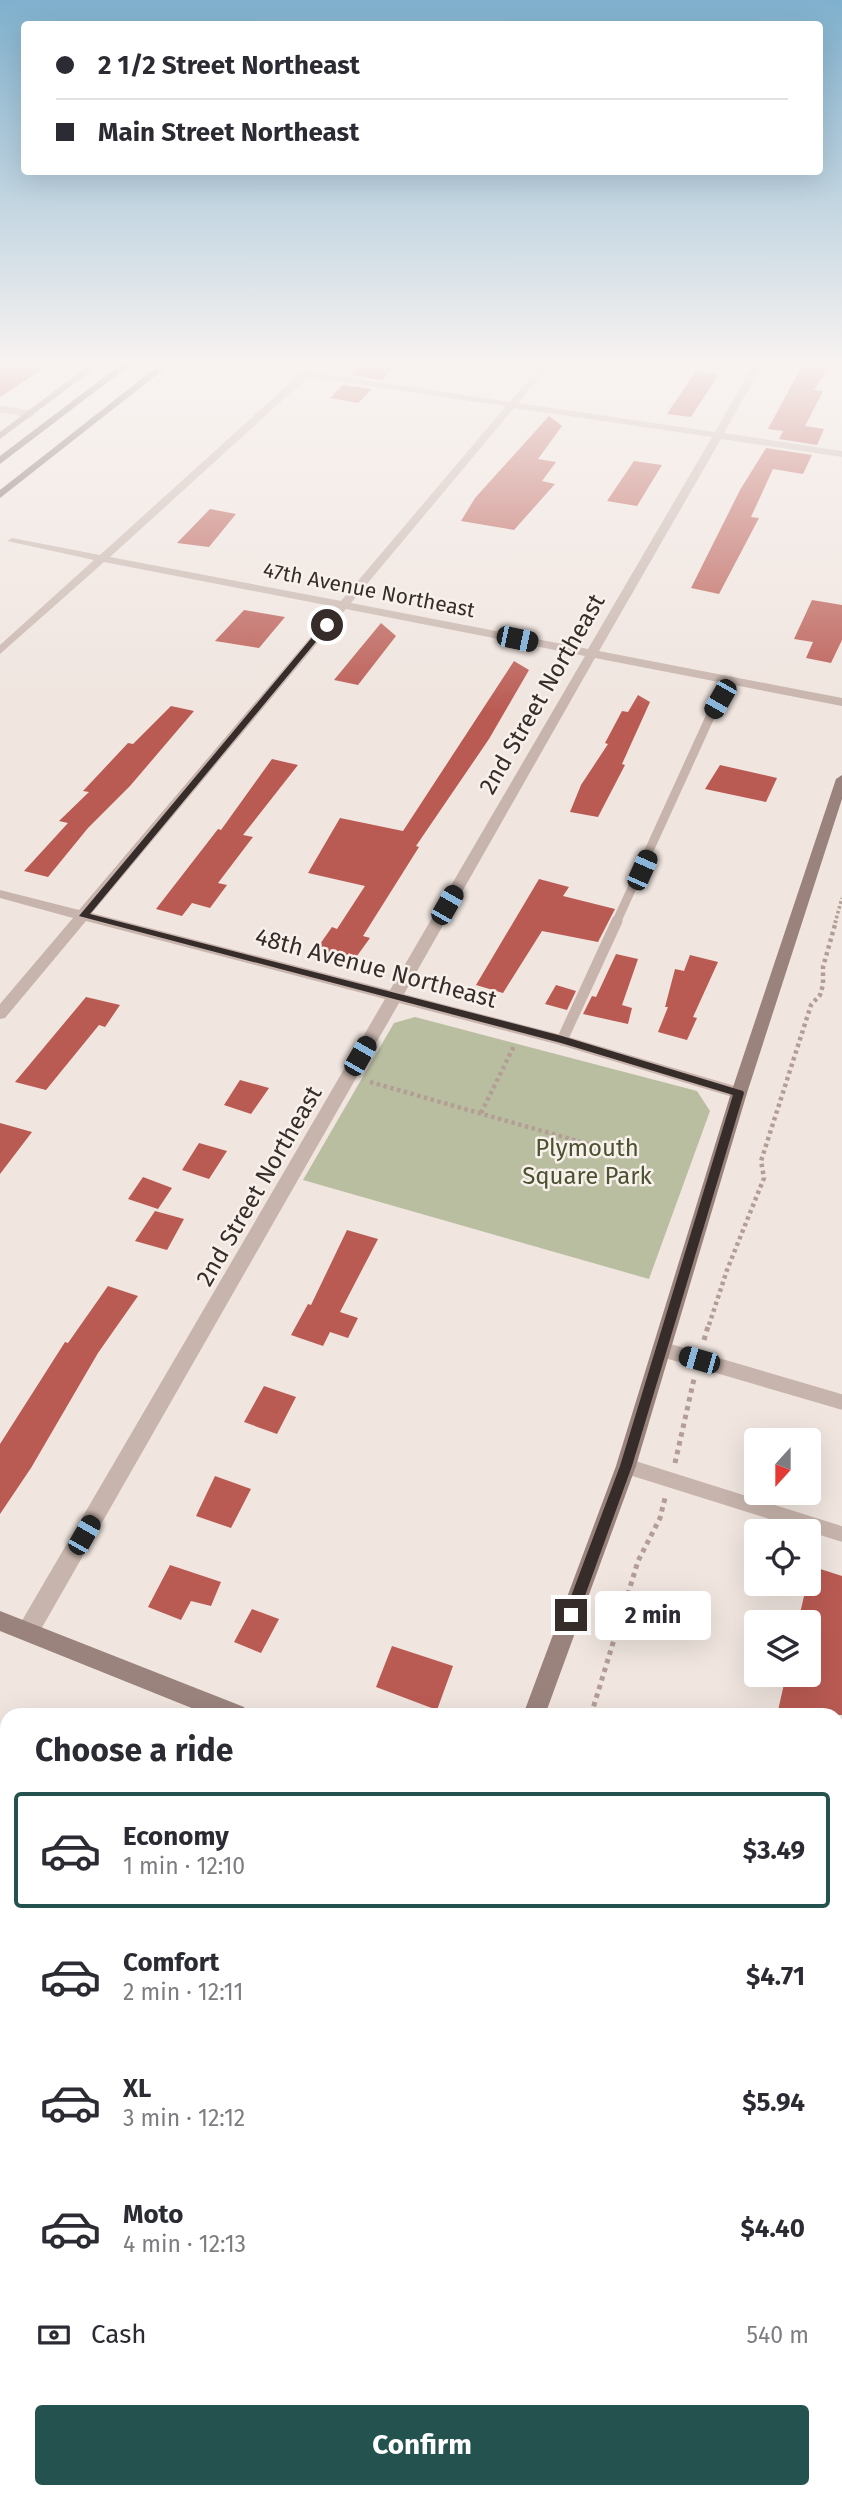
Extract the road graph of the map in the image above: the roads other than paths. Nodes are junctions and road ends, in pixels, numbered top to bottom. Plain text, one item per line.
1 (21, 479) edge
2 (191, 479) edge
3 (451, 479) edge
4 (693, 479) edge
5 (0, 495) edge
6 (12, 541) dead end
7 (102, 559) junction
8 (344, 604) junction
9 (0, 651) edge
10 (592, 654) junction
11 (731, 681) junction
12 (842, 702) edge
13 (842, 779) edge
14 (0, 894) edge
15 (84, 916) junction
16 (394, 996) junction
17 (0, 1014) edge
18 (562, 1040) junction
19 (739, 1093) junction
20 (661, 1349) junction
21 (842, 1402) edge
22 (626, 1466) junction
23 (842, 1534) edge
24 (0, 1621) edge
25 (28, 1631) junction
26 (219, 1708) edge
27 (537, 1708) edge

1 - 5 main road
2 - 7 street
3 - 8 street
4 - 10 street, 2nd Street Northeast
6 - 7 street, 47th Avenue Northeast
7 - 8 street, 47th Avenue Northeast
7 - 9 street
8 - 10 street, 47th Avenue Northeast
8 - 15 street
10 - 11 street, 47th Avenue Northeast
10 - 16 street, 2nd Street Northeast
11 - 12 street, 47th Avenue Northeast
11 - 18 lane
13 - 19 street
14 - 15 street, 48th Avenue Northeast
15 - 16 street, 48th Avenue Northeast
15 - 17 street
16 - 18 street, 48th Avenue Northeast
16 - 25 street, 2nd Street Northeast
18 - 19 street, 48th Avenue Northeast
19 - 20 street
20 - 21 lane
20 - 22 street
22 - 23 lane
22 - 27 street
24 - 25 street
25 - 26 street

